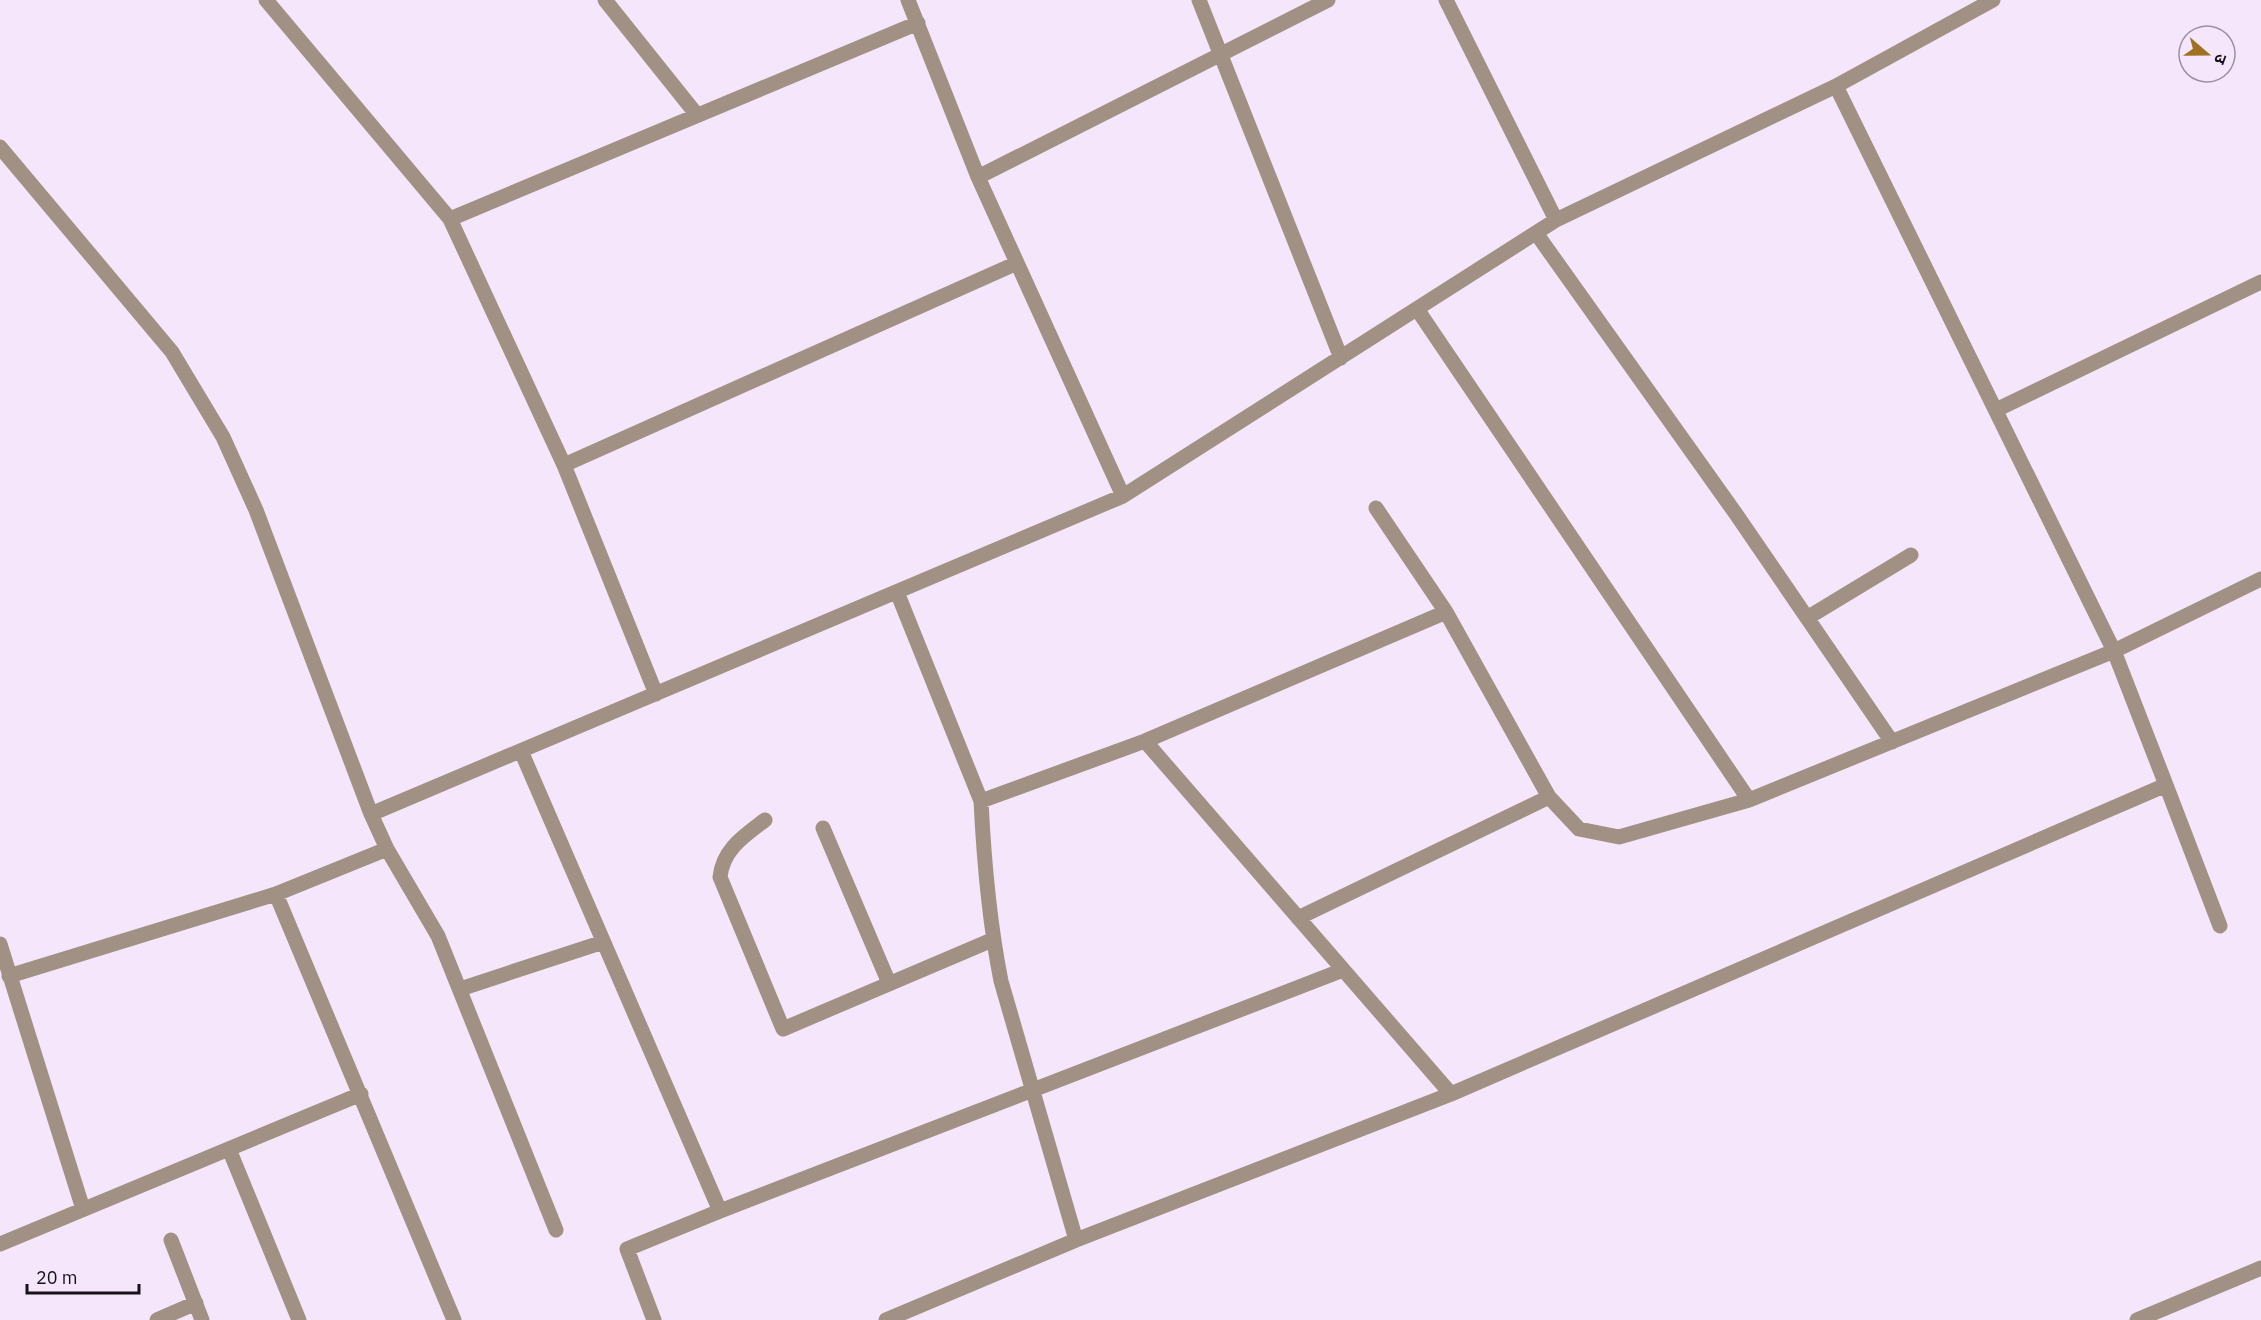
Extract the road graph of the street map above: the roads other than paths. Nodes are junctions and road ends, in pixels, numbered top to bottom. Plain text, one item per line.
1 (266, 0) edge
2 (605, 0) edge
3 (908, 0) edge
4 (1198, 0) edge
5 (1328, 0) edge
6 (1446, 0) edge
7 (1993, 0) edge
8 (918, 24) junction
9 (1219, 55) junction
10 (1836, 86) junction
11 (697, 115) junction
12 (0, 147) edge
13 (978, 177) junction
14 (450, 219) junction
15 (1556, 220) junction
16 (1536, 233) junction
17 (1017, 262) junction
18 (2261, 282) edge
19 (1417, 309) junction
20 (1341, 358) junction
21 (1996, 410) junction
22 (564, 465) junction
23 (1123, 496) junction
24 (1376, 508) dead end
25 (1911, 555) dead end
26 (2261, 579) edge
27 (897, 592) junction
28 (1446, 612) junction
29 (1807, 618) junction
30 (2114, 651) junction
31 (656, 694) junction
32 (1145, 741) junction
33 (1892, 742) junction
34 (521, 752) junction
35 (2166, 785) junction
36 (1549, 797) junction
37 (1749, 800) junction
38 (981, 801) junction
39 (370, 814) junction
40 (765, 820) dead end
41 (823, 828) dead end
42 (387, 849) junction
43 (276, 894) junction
44 (1298, 918) junction
45 (2220, 926) dead end
46 (993, 940) junction
47 (603, 942) junction
48 (0, 944) edge
49 (1343, 970) junction
50 (9, 976) junction
51 (889, 983) junction
52 (460, 989) junction
53 (1032, 1091) junction
54 (361, 1094) junction
55 (1451, 1094) junction
56 (229, 1149) junction
57 (83, 1209) junction
58 (720, 1212) junction
59 (556, 1230) dead end
60 (171, 1240) dead end
61 (1076, 1240) junction
62 (0, 1244) edge
63 (2261, 1268) edge
64 (196, 1303) junction
65 (295, 1319) edge
66 (157, 1320) edge
67 (202, 1320) edge
68 (454, 1320) edge
69 (654, 1320) edge
70 (886, 1320) edge
71 (2137, 1320) edge

1 - 14 street
2 - 11 street
3 - 8 street
4 - 9 street
5 - 9 street
6 - 15 street
7 - 10 street
8 - 11 street
8 - 13 street
9 - 13 street
9 - 20 street
10 - 15 street
10 - 21 street
11 - 14 street
12 - 39 street
13 - 17 street
14 - 22 street
15 - 16 street
16 - 19 street
16 - 29 street
17 - 22 street
17 - 23 street
18 - 21 street
19 - 20 street
19 - 37 street
20 - 23 street
21 - 30 street
22 - 31 street
23 - 27 street
24 - 28 street
25 - 29 street
26 - 30 street
27 - 31 street
27 - 38 street
28 - 32 street
28 - 36 street
29 - 33 street
30 - 33 street
30 - 35 street
31 - 34 street
32 - 38 street
32 - 44 street
33 - 37 street
34 - 39 street
34 - 47 street
35 - 45 street
35 - 55 street
36 - 37 street
36 - 44 street
38 - 46 street
39 - 42 street
40 - 51 street
41 - 51 street
42 - 43 street
42 - 52 street
43 - 50 street
43 - 54 street
44 - 49 street
46 - 51 street
46 - 53 street
47 - 52 street
47 - 58 street
48 - 50 street
49 - 53 street
49 - 55 street
50 - 57 street
52 - 59 street
53 - 58 street
53 - 61 street
54 - 56 street
54 - 68 street
55 - 61 street
56 - 57 street
56 - 65 street
57 - 62 street
58 - 69 street
60 - 64 street
61 - 70 street
63 - 71 street
64 - 66 street
64 - 67 street

